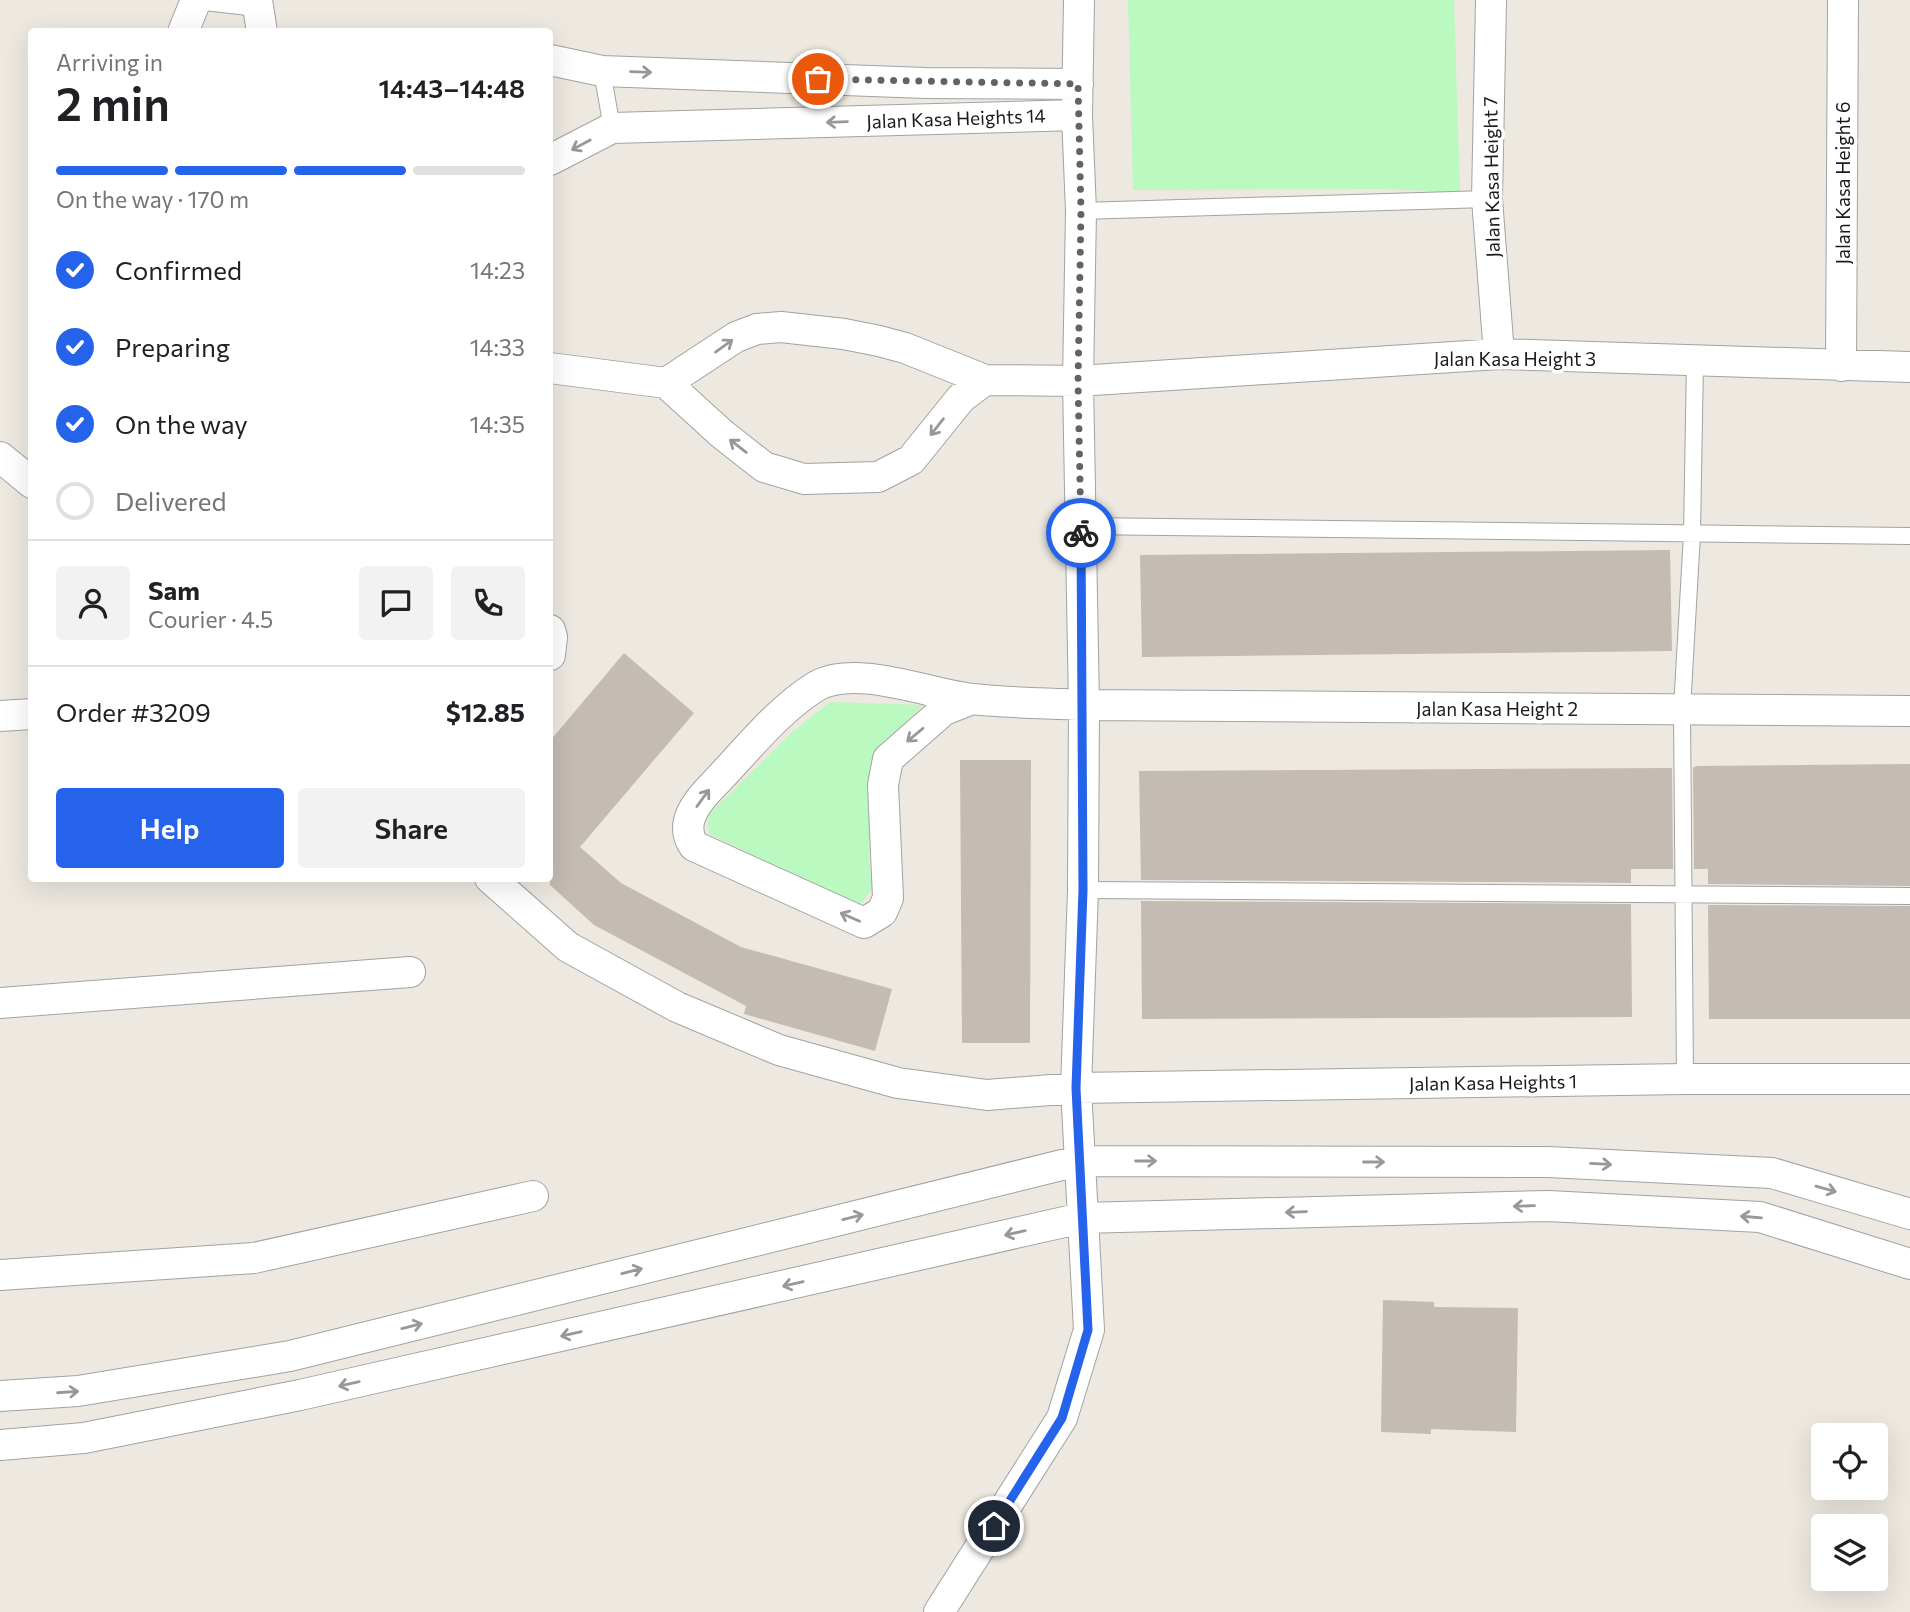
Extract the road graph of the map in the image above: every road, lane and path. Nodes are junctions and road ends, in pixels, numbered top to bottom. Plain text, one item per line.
1 (196, 0) edge
2 (1079, 0) edge
3 (1491, 0) edge
4 (1843, 0) edge
5 (259, 13) edge
6 (185, 28) edge
7 (553, 61) edge
8 (602, 71) junction
9 (1078, 84) junction
10 (928, 101) junction
11 (1077, 115) junction
12 (612, 128) junction
13 (553, 158) edge
14 (1487, 198) junction
15 (1081, 211) junction
16 (1499, 354) junction
17 (1695, 360) junction
18 (1841, 366) junction
19 (1910, 367) edge
20 (553, 373) edge
21 (985, 380) junction
22 (1078, 382) junction
23 (666, 383) junction
24 (0, 457) edge
25 (28, 480) edge
26 (1081, 526) junction
27 (1692, 534) junction
28 (1910, 536) edge
29 (972, 699) junction
30 (1084, 705) junction
31 (1682, 709) junction
32 (1910, 711) edge
33 (28, 714) edge
34 (0, 716) edge
35 (495, 882) edge
36 (1083, 890) junction
37 (1684, 895) junction
38 (1910, 896) edge
39 (410, 972) dead end
40 (0, 1003) edge
41 (1685, 1079) junction
42 (1910, 1079) edge
43 (1076, 1088) junction
44 (1078, 1161) junction
45 (533, 1196) dead end
46 (1910, 1214) edge
47 (1082, 1218) junction
48 (1910, 1264) edge
49 (0, 1275) edge
50 (0, 1396) edge
51 (0, 1445) edge
52 (939, 1612) edge

1 - 5 lane
1 - 6 street
2 - 9 street
3 - 14 street, Jalan Kasa Height 7
4 - 18 street, Jalan Kasa Height 6
7 - 8 street, Jalan Kasa Heights 14
8 -> 10 street, Jalan Kasa Heights 14
8 - 12 lane
9 - 10 street, Jalan Kasa Heights 14
9 - 11 street
10 - 11 street, Jalan Kasa Heights 14
10 -> 12 street, Jalan Kasa Heights 14
11 - 15 street
12 -> 13 street, Jalan Kasa Heights 14
14 - 15 lane
14 - 16 street, Jalan Kasa Height 7
15 - 22 street
16 - 17 street, Jalan Kasa Height 3
16 - 22 street, Jalan Kasa Height 3
17 - 18 street, Jalan Kasa Height 3
17 - 27 lane
18 - 19 street, Jalan Kasa Height 3
20 - 23 street
21 - 22 street, Jalan Kasa Height 3
23 -> 21 street
21 -> 23 street
22 - 26 street
24 - 25 street
26 - 27 lane
26 - 30 street
27 - 28 lane
27 - 31 lane
29 -> 29 street, Jalan Kasa Height 2
29 - 30 street, Jalan Kasa Height 2
30 - 31 street, Jalan Kasa Height 2
30 - 36 street
31 - 32 street, Jalan Kasa Height 2
31 - 37 lane
33 - 34 street
35 - 43 street, Jalan Kasa Heights 1
36 - 37 lane
36 - 43 street
37 - 38 lane
37 - 41 lane
39 - 40 street
41 - 42 street, Jalan Kasa Heights 1
41 - 43 street, Jalan Kasa Heights 1
43 - 44 street
44 -> 46 street
44 - 47 street
50 -> 44 street
45 - 49 street
48 -> 47 street
47 -> 51 street
47 - 52 street

